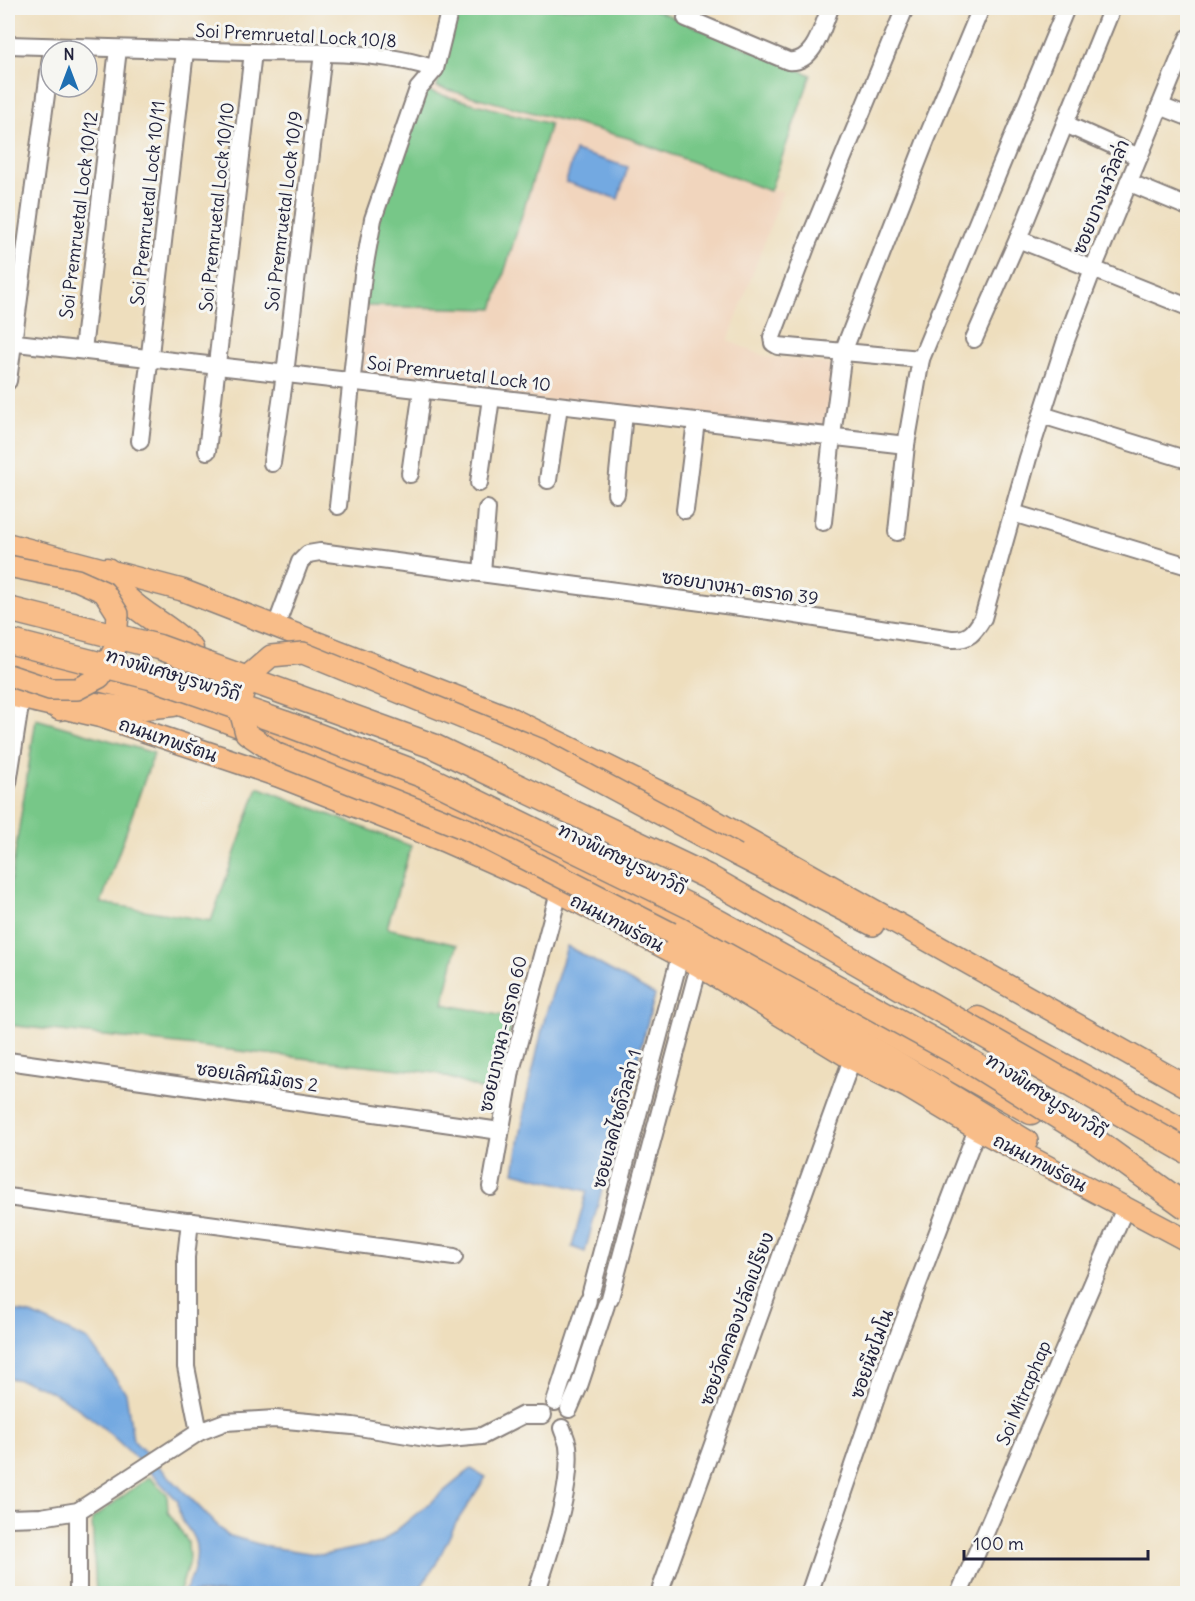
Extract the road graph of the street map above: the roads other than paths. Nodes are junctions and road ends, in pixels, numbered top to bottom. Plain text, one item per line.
1 (450, 8) edge
2 (905, 8) edge
3 (981, 8) edge
4 (1066, 8) edge
5 (1112, 8) edge
6 (824, 9) edge
7 (686, 18) dead end
8 (1188, 38) edge
9 (8, 45) edge
10 (39, 49) edge
11 (118, 49) junction
12 (99, 50) edge
13 (185, 51) junction
14 (253, 52) junction
15 (323, 53) junction
16 (435, 69) junction
17 (45, 99) edge
18 (1160, 106) junction
19 (1188, 117) edge
20 (1072, 127) dead end
21 (1139, 157) junction
22 (1128, 182) junction
23 (1188, 207) edge
24 (1018, 239) junction
25 (1093, 269) junction
26 (1188, 307) edge
27 (974, 339) dead end
28 (10, 342) edge
29 (83, 350) junction
30 (843, 352) junction
31 (150, 359) junction
32 (921, 359) junction
33 (219, 365) junction
34 (1056, 373) joint
35 (285, 374) junction
36 (8, 381) edge
37 (353, 382) junction
38 (422, 390) junction
39 (491, 398) junction
40 (559, 406) junction
41 (624, 413) junction
42 (1042, 415) junction
43 (696, 421) junction
44 (832, 436) junction
45 (140, 441) dead end
46 (906, 445) junction
47 (207, 451) dead end
48 (1188, 460) edge
49 (272, 463) dead end
50 (411, 474) dead end
51 (548, 480) dead end
52 (479, 483) dead end
53 (615, 494) dead end
54 (338, 506) dead end
55 (487, 509) dead end
56 (685, 510) dead end
57 (1013, 513) junction
58 (823, 522) dead end
59 (897, 532) dead end
60 (8, 544) edge
61 (8, 566) edge
62 (1188, 566) edge
63 (107, 570) junction
64 (482, 573) junction
65 (8, 601) edge
66 (8, 609) edge
67 (276, 626) junction
68 (8, 629) edge
69 (8, 641) edge
70 (191, 649) junction
71 (8, 656) edge
72 (8, 675) edge
73 (14, 697) edge
74 (182, 704) junction
75 (60, 708) junction
76 (8, 783) edge
77 (559, 892) junction
78 (952, 955) junction
79 (680, 956) junction
80 (699, 966) junction
81 (852, 1059) junction
82 (8, 1061) edge
83 (1188, 1086) edge
84 (976, 1129) junction
85 (500, 1131) junction
86 (1188, 1134) edge
87 (1188, 1152) edge
88 (491, 1187) dead end
89 (1188, 1194) edge
90 (1099, 1195) junction
91 (8, 1197) edge
92 (1188, 1200) edge
93 (1125, 1208) junction
94 (1188, 1208) edge
95 (190, 1221) junction
96 (1188, 1241) edge
97 (454, 1257) dead end
98 (587, 1302) junction
99 (605, 1308) junction
100 (556, 1409) junction
101 (199, 1432) junction
102 (78, 1510) junction
103 (8, 1518) edge
104 (78, 1593) edge
105 (536, 1593) edge
106 (659, 1593) edge
107 (809, 1593) edge
108 (959, 1593) edge

1 - 16 street
2 - 30 street
3 - 30 street
4 - 32 street
5 - 24 street
6 - 7 street
8 - 18 street, ซอยบางนาวิลล่า
9 - 10 street, Soi Premruetal Lock 10/8
11 - 12 street, Soi Premruetal Lock 10/8
11 - 13 street, Soi Premruetal Lock 10/8
11 - 29 street, Soi Premruetal Lock 10/12
13 - 14 street, Soi Premruetal Lock 10/8
13 - 31 street, Soi Premruetal Lock 10/11
14 - 15 street, Soi Premruetal Lock 10/8
14 - 33 street, Soi Premruetal Lock 10/10
15 - 16 street, Soi Premruetal Lock 10/8
15 - 35 street, Soi Premruetal Lock 10/9
16 - 37 street
17 - 28 street
18 - 19 street
18 - 21 street, ซอยบางนาวิลล่า
20 - 21 street
21 - 22 street, ซอยบางนาวิลล่า
22 - 23 street
22 - 25 street, ซอยบางนาวิลล่า
24 - 25 street
24 - 27 street
25 - 26 street
25 - 34 street, ซอยบางนาวิลล่า
28 - 29 street, Soi Premruetal Lock 10
28 - 36 street
29 - 31 street, Soi Premruetal Lock 10
30 - 32 street
30 - 44 street
31 - 33 street, Soi Premruetal Lock 10
31 - 45 street, Soi Premruetal Lock 10/11
32 - 46 street
33 - 35 street, Soi Premruetal Lock 10
33 - 47 street, Soi Premruetal Lock 10/10
34 - 42 street, ซอยบางนา-ตราด 39
35 - 37 street, Soi Premruetal Lock 10
35 - 49 street, Soi Premruetal Lock 10/9
37 - 38 street, Soi Premruetal Lock 10
37 - 54 street
38 - 39 street, Soi Premruetal Lock 10
38 - 50 street
39 - 40 street, Soi Premruetal Lock 10
39 - 52 street
40 - 41 street, Soi Premruetal Lock 10
40 - 51 street
41 - 43 street, Soi Premruetal Lock 10
41 - 53 street
42 - 48 street
42 - 57 street, ซอยบางนา-ตราด 39
43 - 44 street, Soi Premruetal Lock 10
43 - 56 street
44 - 46 street, Soi Premruetal Lock 10
44 - 58 street
46 - 59 street
55 - 64 street
57 - 62 street
57 - 64 street, ซอยบางนา-ตราด 39
60 - 63 main road
61 - 72 main road, bridge
63 - 67 main road
63 - 70 highway
64 - 67 street, ซอยบางนา-ตราด 39
65 - 70 highway
66 - 87 highway, ทางพิเศษบูรพาวิถี, bridge
67 - 78 main road
68 - 89 highway, ทางพิเศษบูรพาวิถี, bridge
69 - 94 highway, bridge
70 - 86 highway
71 - 74 highway, ถนนเทพรัตน
73 - 75 main road, ถนนเทพรัตน
73 - 76 street
74 - 75 highway
74 - 92 highway, ถนนเทพรัตน
75 - 77 main road, ถนนเทพรัตน
77 - 79 main road, ถนนเทพรัตน
77 - 85 street, ซอยบางนา-ตราด 60
78 - 83 main road
78 - 90 main road, bridge
79 - 80 main road, ถนนเทพรัตน
79 - 98 street, ซอยเลคไซด์วิลล่า 1
80 - 81 main road, ถนนเทพรัตน
80 - 99 street
81 - 84 main road, ถนนเทพรัตน
81 - 106 street, ซอยวัดคลองปลัดเปรียง
82 - 85 street, ซอยเลิศนิมิตร 2
84 - 90 main road, ถนนเทพรัตน
84 - 107 street, ซอยนีชโมโน
85 - 88 street, ซอยบางนา-ตราด 60
90 - 93 main road, ถนนเทพรัตน
91 - 95 street
93 - 96 main road, ถนนเทพรัตน
93 - 108 street, Soi Mitraphap
95 - 97 street
95 - 101 street
98 - 99 street
98 - 100 street, ซอยเลคไซด์วิลล่า 1
99 - 100 street
100 - 101 street
100 - 105 street
101 - 102 street
102 - 103 street
102 - 104 street

